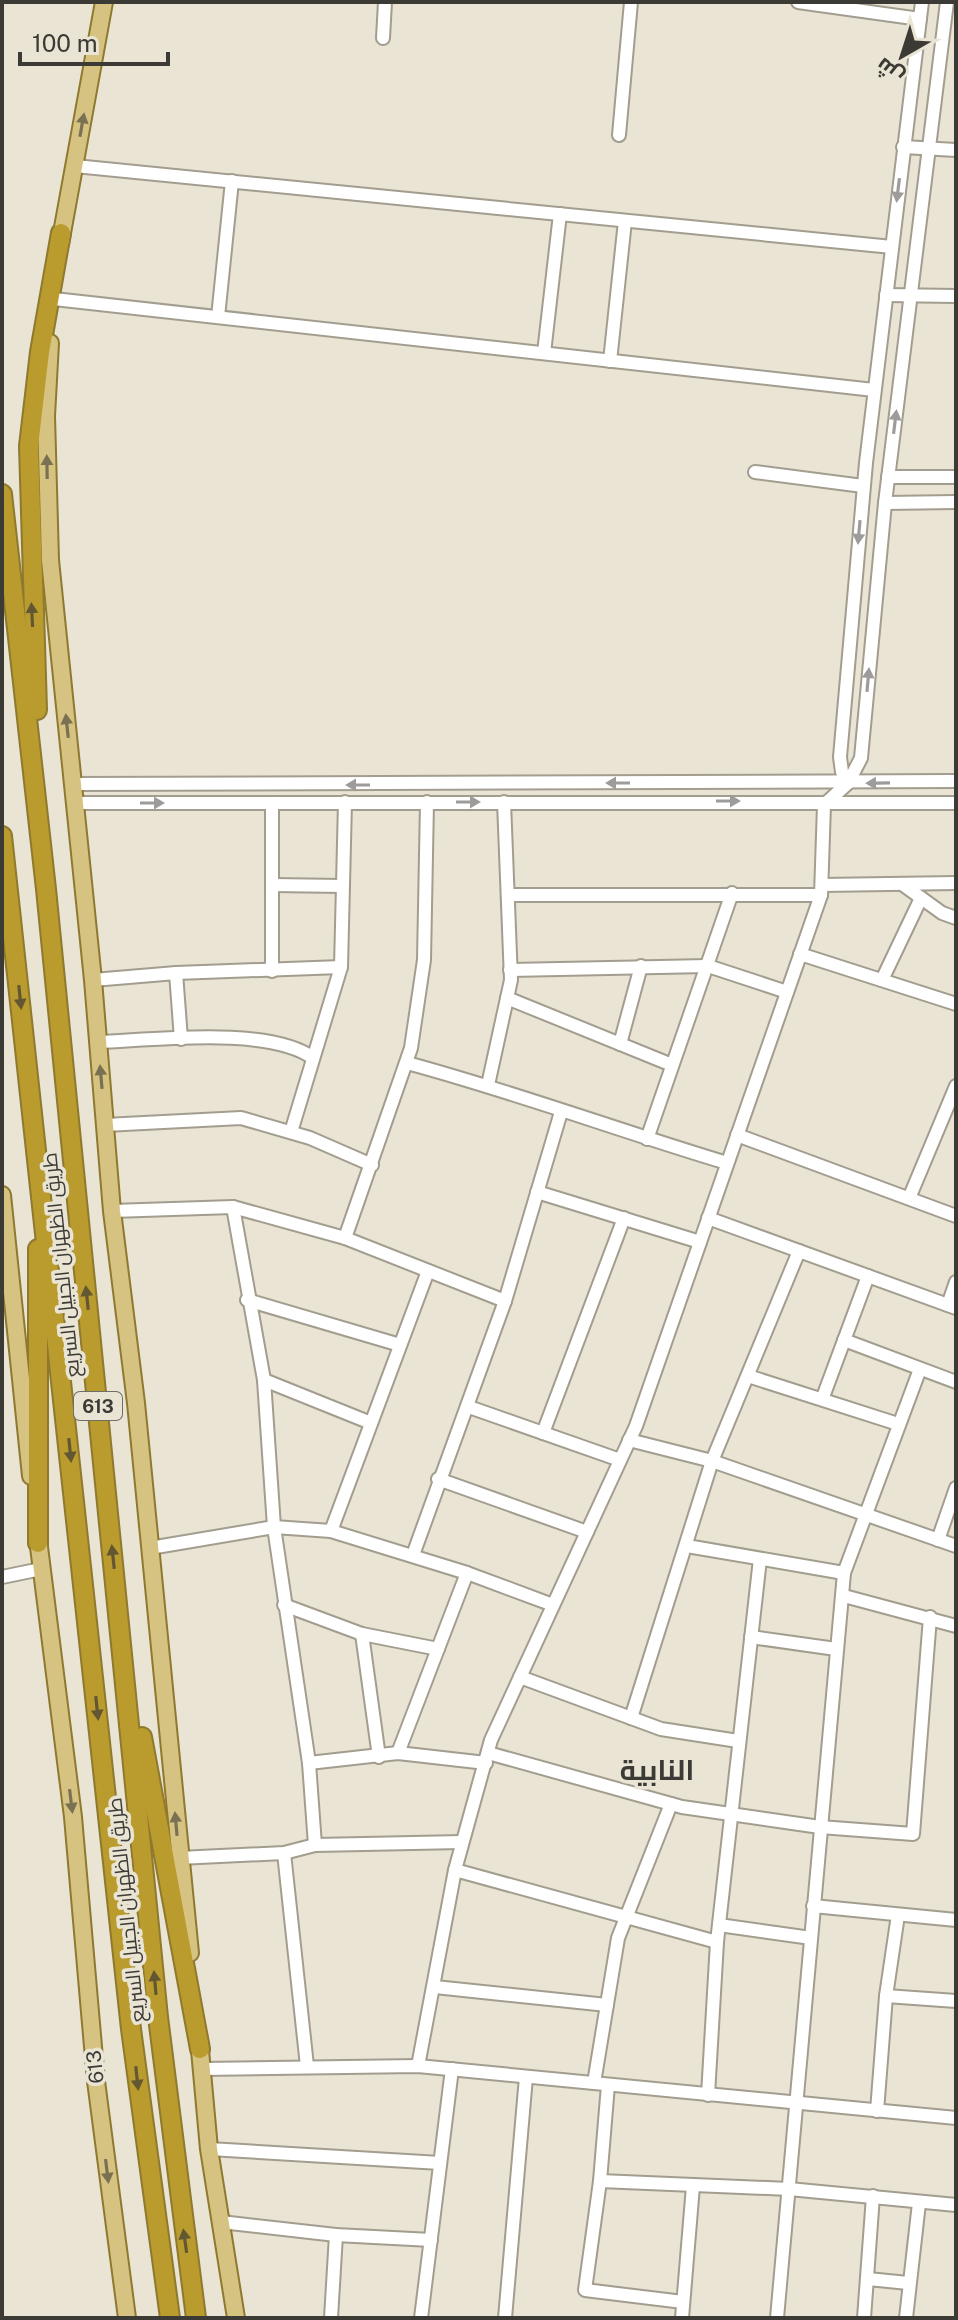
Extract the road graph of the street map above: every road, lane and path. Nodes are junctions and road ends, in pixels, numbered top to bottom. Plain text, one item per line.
1 (104, 2) edge
2 (385, 2) edge
3 (631, 2) edge
4 (798, 2) edge
5 (922, 2) edge
6 (947, 2) edge
7 (881, 8) edge
8 (920, 19) junction
9 (383, 38) dead end
10 (619, 135) dead end
11 (903, 147) junction
12 (929, 148) junction
13 (956, 150) edge
14 (75, 166) junction
15 (232, 181) junction
16 (560, 214) junction
17 (625, 221) junction
18 (61, 233) junction
19 (892, 247) junction
20 (886, 295) junction
21 (911, 295) junction
22 (956, 296) edge
23 (54, 299) junction
24 (218, 317) junction
25 (544, 353) junction
26 (610, 361) junction
27 (874, 390) junction
28 (755, 472) dead end
29 (888, 477) junction
30 (956, 477) edge
31 (863, 486) junction
32 (2, 494) edge
33 (956, 502) edge
34 (885, 503) junction
35 (956, 781) edge
36 (848, 783) junction
37 (72, 784) junction
38 (229, 784) junction
39 (345, 802) junction
40 (427, 802) junction
41 (504, 802) junction
42 (74, 803) junction
43 (230, 803) junction
44 (272, 803) junction
45 (956, 803) edge
46 (824, 805) junction
47 (2, 836) edge
48 (956, 883) edge
49 (902, 884) junction
50 (272, 885) junction
51 (343, 886) junction
52 (46, 889) junction
53 (821, 890) junction
54 (732, 893) junction
55 (508, 895) junction
56 (921, 898) junction
57 (956, 918) edge
58 (800, 954) junction
59 (641, 966) junction
60 (708, 966) junction
61 (341, 967) junction
62 (510, 970) junction
63 (272, 971) junction
64 (176, 973) junction
65 (93, 980) junction
66 (882, 980) junction
67 (787, 992) junction
68 (507, 998) junction
69 (956, 1004) edge
70 (181, 1039) junction
71 (98, 1042) junction
72 (620, 1044) junction
73 (313, 1058) junction
74 (407, 1063) junction
75 (672, 1065) junction
76 (488, 1085) junction
77 (956, 1086) edge
78 (561, 1112) junction
79 (105, 1125) junction
80 (291, 1132) junction
81 (737, 1135) junction
82 (647, 1139) junction
83 (37, 1150) junction
84 (727, 1163) junction
85 (372, 1165) junction
86 (537, 1192) junction
87 (2, 1195) edge
88 (910, 1196) junction
89 (233, 1207) junction
90 (112, 1211) junction
91 (956, 1216) edge
92 (624, 1218) junction
93 (708, 1218) junction
94 (345, 1238) junction
95 (700, 1242) junction
96 (799, 1251) junction
97 (428, 1271) junction
98 (868, 1276) junction
99 (6, 1278) edge
100 (956, 1282) edge
101 (247, 1300) junction
102 (505, 1301) junction
103 (952, 1306) edge
104 (844, 1340) junction
105 (400, 1345) junction
106 (920, 1369) junction
107 (748, 1376) junction
108 (264, 1380) junction
109 (956, 1382) edge
110 (823, 1397) junction
111 (469, 1407) junction
112 (371, 1423) junction
113 (898, 1424) junction
114 (543, 1433) junction
115 (629, 1440) junction
116 (620, 1460) junction
117 (712, 1461) junction
118 (438, 1479) junction
119 (956, 1488) edge
120 (868, 1517) junction
121 (274, 1527) junction
122 (331, 1531) junction
123 (587, 1532) junction
124 (938, 1540) junction
125 (38, 1543) junction
126 (687, 1546) junction
127 (956, 1546) edge
128 (150, 1548) junction
129 (413, 1555) junction
130 (760, 1559) junction
131 (41, 1569) junction
132 (467, 1573) junction
133 (844, 1573) junction
134 (2, 1577) edge
135 (844, 1596) junction
136 (284, 1605) junction
137 (553, 1605) junction
138 (118, 1612) junction
139 (930, 1617) junction
140 (956, 1626) edge
141 (362, 1634) junction
142 (751, 1637) junction
143 (438, 1649) junction
144 (836, 1649) junction
145 (520, 1677) junction
146 (631, 1718) junction
147 (738, 1741) junction
148 (398, 1753) junction
149 (379, 1757) junction
150 (487, 1758) junction
151 (309, 1763) junction
152 (671, 1804) junction
153 (734, 1815) junction
154 (820, 1827) junction
155 (462, 1842) junction
156 (315, 1845) junction
157 (284, 1853) junction
158 (179, 1858) junction
159 (455, 1870) junction
160 (813, 1906) junction
161 (898, 1915) junction
162 (626, 1918) junction
163 (956, 1920) edge
164 (719, 1925) junction
165 (811, 1938) junction
166 (717, 1942) junction
167 (435, 1987) junction
168 (886, 1996) junction
169 (956, 2001) edge
170 (607, 2005) junction
171 (200, 2049) junction
172 (307, 2066) junction
173 (418, 2066) junction
174 (202, 2069) junction
175 (452, 2069) junction
176 (526, 2077) junction
177 (594, 2083) junction
178 (608, 2085) junction
179 (708, 2095) junction
180 (796, 2104) junction
181 (877, 2111) junction
182 (956, 2114) edge
183 (209, 2149) junction
184 (440, 2163) junction
185 (600, 2181) junction
186 (693, 2186) junction
187 (789, 2189) junction
188 (873, 2196) junction
189 (919, 2203) junction
190 (956, 2205) edge
191 (221, 2222) junction
192 (336, 2235) junction
193 (431, 2240) junction
194 (868, 2279) junction
195 (908, 2283) junction
196 (683, 2302) junction
197 (127, 2318) edge
198 (170, 2318) edge
199 (196, 2318) edge
200 (236, 2318) edge
201 (331, 2318) edge
202 (421, 2318) edge
203 (505, 2318) edge
204 (682, 2318) edge
205 (777, 2318) edge
206 (864, 2318) edge
207 (906, 2318) edge

14 -> 1 main road
2 - 9 street
3 - 10 street
4 - 7 street
5 - 8 street
6 - 12 street
7 - 8 street
8 - 11 street
11 - 12 street
11 -> 19 street
12 - 13 street
12 - 21 street
14 - 15 street
14 - 18 main road
15 - 16 street
15 - 24 street
16 - 17 street
16 - 25 street
17 - 19 street
17 - 26 street
18 - 23 main road
52 -> 18 highway
19 - 20 street
20 - 21 street
20 - 27 street
21 - 22 street
29 -> 21 street
23 - 24 street
37 -> 23 main road
24 - 25 street
25 - 26 street
26 - 27 street
27 - 31 street
28 - 31 street
29 - 30 street
29 - 34 street
31 -> 36 street
32 - 52 highway, طريق الظهران الجبيل السريع / 613
33 - 34 street
36 -> 34 street
35 -> 36 street
36 -> 38 street
36 - 46 street
37 - 38 street
37 - 42 main road
38 - 43 street
39 - 40 street
39 - 44 street
39 - 51 street
40 -> 41 street
40 - 74 street
41 -> 46 street
41 - 55 street
42 -> 43 street
42 - 65 main road
43 - 44 street
44 - 50 street
45 - 46 street
46 - 53 street
47 -> 83 highway, طريق الظهران الجبيل السريع / 613
48 - 49 street
49 - 53 street
49 - 56 street
50 - 51 street
50 - 63 street
51 - 61 street
138 -> 52 highway, طريق الظهران الجبيل السريع / 613
53 - 54 street
53 - 58 street
54 - 55 street
54 - 60 street
55 - 62 street
56 - 57 street
56 - 66 street
58 - 66 street
58 - 67 street
59 - 60 street
59 - 62 street
59 - 72 street
60 - 67 street
60 - 75 street
61 - 63 street
61 - 73 street
62 - 68 street
63 - 64 street
64 - 65 street
64 - 70 street
65 - 71 main road
66 - 69 street
67 - 81 street
68 - 72 street
68 - 76 street
70 - 71 street
70 - 73 street
79 -> 71 main road
72 - 75 street
73 - 80 street
74 - 76 street
74 - 85 street
75 - 82 street
76 - 78 street
77 - 88 street
78 - 82 street
78 - 86 street
79 - 80 street
79 - 90 main road
80 - 85 street
81 - 84 street
81 - 88 street
82 - 84 street
83 - 125 highway
83 -> 198 highway, طريق الظهران الجبيل السريع / 613
84 - 93 street
85 - 94 street
86 - 92 street
86 - 102 street
87 - 99 main road, 613
88 - 91 street
89 - 90 street
89 - 94 street
89 - 101 street
90 - 128 main road
92 - 95 street
92 - 114 street
93 - 95 street
93 - 96 street
94 - 97 street
95 - 115 street
96 - 98 street
96 - 107 street
97 - 102 street
97 - 105 street
98 - 103 street
98 - 104 street
99 - 125 main road, 613
100 - 103 street
101 - 105 street
101 - 108 street
102 - 111 street
104 - 106 street
104 - 110 street
105 - 112 street
106 - 109 street
106 - 113 street
107 - 110 street
107 - 117 street
108 - 112 street
108 - 121 street
110 - 113 street
111 - 114 street
111 - 118 street
112 - 122 street
113 - 120 street
114 - 116 street
115 - 116 street
115 - 117 street
116 - 123 street
117 - 120 street
117 - 126 street
118 - 123 street
118 - 129 street
119 - 124 street
120 - 124 street
120 - 133 street
121 - 122 street
121 - 128 street
121 - 136 street
122 - 129 street
123 - 137 street
124 - 127 street
125 - 131 main road, 613
126 - 130 street
126 - 146 street
158 -> 128 main road
129 - 132 street
130 - 133 street
130 - 142 street
131 - 134 street
131 -> 197 main road, 613
132 - 137 street
132 - 143 street
133 - 135 street
135 - 139 street
135 - 144 street
136 - 141 street
136 - 151 street
137 - 145 street
138 - 171 highway
199 -> 138 highway, طريق الظهران الجبيل السريع / 613
139 - 140 street
139 - 154 street
141 - 143 street
141 - 149 street
142 - 144 street
142 - 147 street
143 - 148 street
144 - 154 street
145 - 146 street
145 - 150 street
146 - 147 street
147 - 153 street
148 - 149 street
148 - 150 street
149 - 151 street
150 - 152 street
150 - 155 street
151 - 156 street
152 - 153 street
152 - 162 street
153 - 154 street
153 - 164 street
154 - 160 street
155 - 156 street
155 - 159 street
156 - 157 street
157 - 158 street
157 - 172 street
158 - 171 main road
159 - 162 street
159 - 167 street
160 - 161 street
160 - 165 street
161 - 163 street
161 - 168 street
162 - 166 street
162 - 170 street
164 - 165 street
164 - 166 street
165 - 180 street
166 - 179 street
167 - 170 street
167 - 173 street
168 - 169 street
168 - 181 street
170 - 177 street
171 - 174 main road
172 - 173 street
172 - 174 street
173 - 175 street
174 - 183 main road
175 - 176 street
175 - 184 street
176 - 177 street
176 - 203 street
177 - 178 street
178 - 179 street
178 - 185 street
179 - 180 street
180 - 181 street
180 - 187 street
181 - 182 street
183 - 184 street
183 - 191 main road
184 - 193 street
185 - 186 street
185 - 196 street
186 - 187 street
186 - 196 street
187 - 188 street
187 - 205 street
188 - 189 street
188 - 194 street
189 - 190 street
189 - 195 street
191 - 192 street
191 - 200 main road
192 - 193 street
192 - 201 street
193 - 202 street
194 - 195 street
194 - 206 street
195 - 207 street
196 - 204 street

